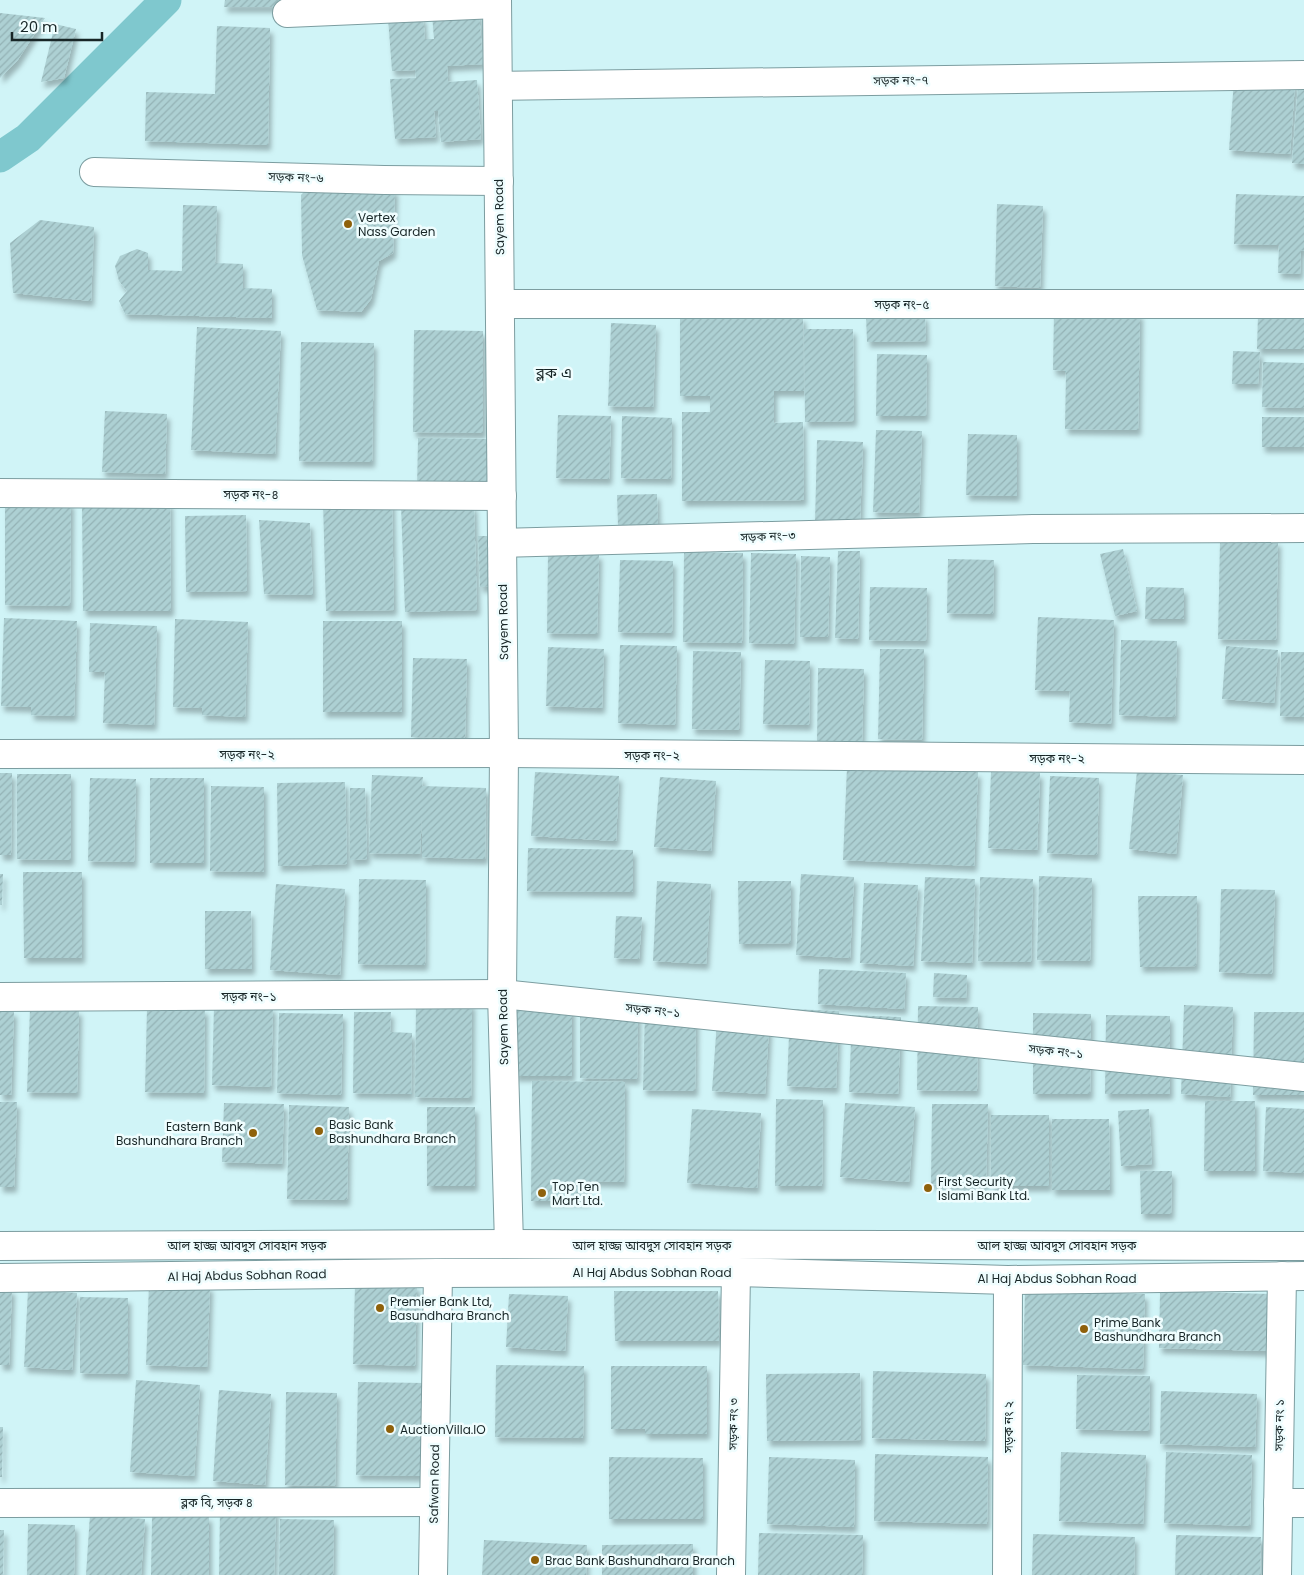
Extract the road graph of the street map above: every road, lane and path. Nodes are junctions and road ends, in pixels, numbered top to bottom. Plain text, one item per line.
1 (497, 2) edge
2 (287, 13) dead end
3 (1304, 74) edge
4 (498, 86) junction
5 (94, 172) dead end
6 (499, 181) junction
7 (500, 304) junction
8 (1304, 304) edge
9 (0, 493) edge
10 (502, 496) junction
11 (1304, 528) edge
12 (502, 543) junction
13 (504, 753) junction
14 (0, 754) edge
15 (1304, 760) edge
16 (502, 994) junction
17 (0, 997) edge
18 (1304, 1077) edge
19 (509, 1244) junction
20 (0, 1246) edge
21 (1304, 1246) edge
22 (736, 1272) junction
23 (438, 1273) junction
24 (1293, 1276) edge
25 (0, 1278) edge
26 (1008, 1280) junction
27 (433, 1502) junction
28 (0, 1503) edge
29 (1291, 1503) edge
30 (433, 1575) edge
31 (730, 1575) edge
32 (1008, 1575) edge
33 (1277, 1575) edge

1 - 2 street
1 - 4 street, Sayem Road
3 - 4 street, সড়ক নং-৭
4 - 6 street, Sayem Road
5 - 6 street, সড়ক নং-৬
6 - 7 street, Sayem Road
7 - 8 street, সড়ক নং-৫
7 - 10 street, Sayem Road
9 - 10 street, সড়ক নং-৪
10 - 12 street, Sayem Road
11 - 12 street, সড়ক নং-৩
12 - 13 street, Sayem Road
13 - 14 street, সড়ক নং-২
13 - 15 street, সড়ক নং-২
13 - 16 street, Sayem Road
16 - 17 street, সড়ক নং-১
16 - 18 street, সড়ক নং-১
16 - 19 street, Sayem Road
19 - 20 street, আল হাজ্জ আবদুস সোবহান সড়ক
19 - 21 street, আল হাজ্জ আবদুস সোবহান সড়ক
22 - 23 street, Al Haj Abdus Sobhan Road
22 - 26 street, Al Haj Abdus Sobhan Road
22 - 31 street, সড়ক নং ৩
23 - 25 street, Al Haj Abdus Sobhan Road
23 - 27 street, Safwan Road
24 - 26 street, Al Haj Abdus Sobhan Road
24 - 29 street, সড়ক নং ১
26 - 32 street, সড়ক নং ২
27 - 28 street, ব্লক বি, সড়ক ৪
27 - 30 street, Safwan Road
29 - 33 street, সড়ক নং ১

